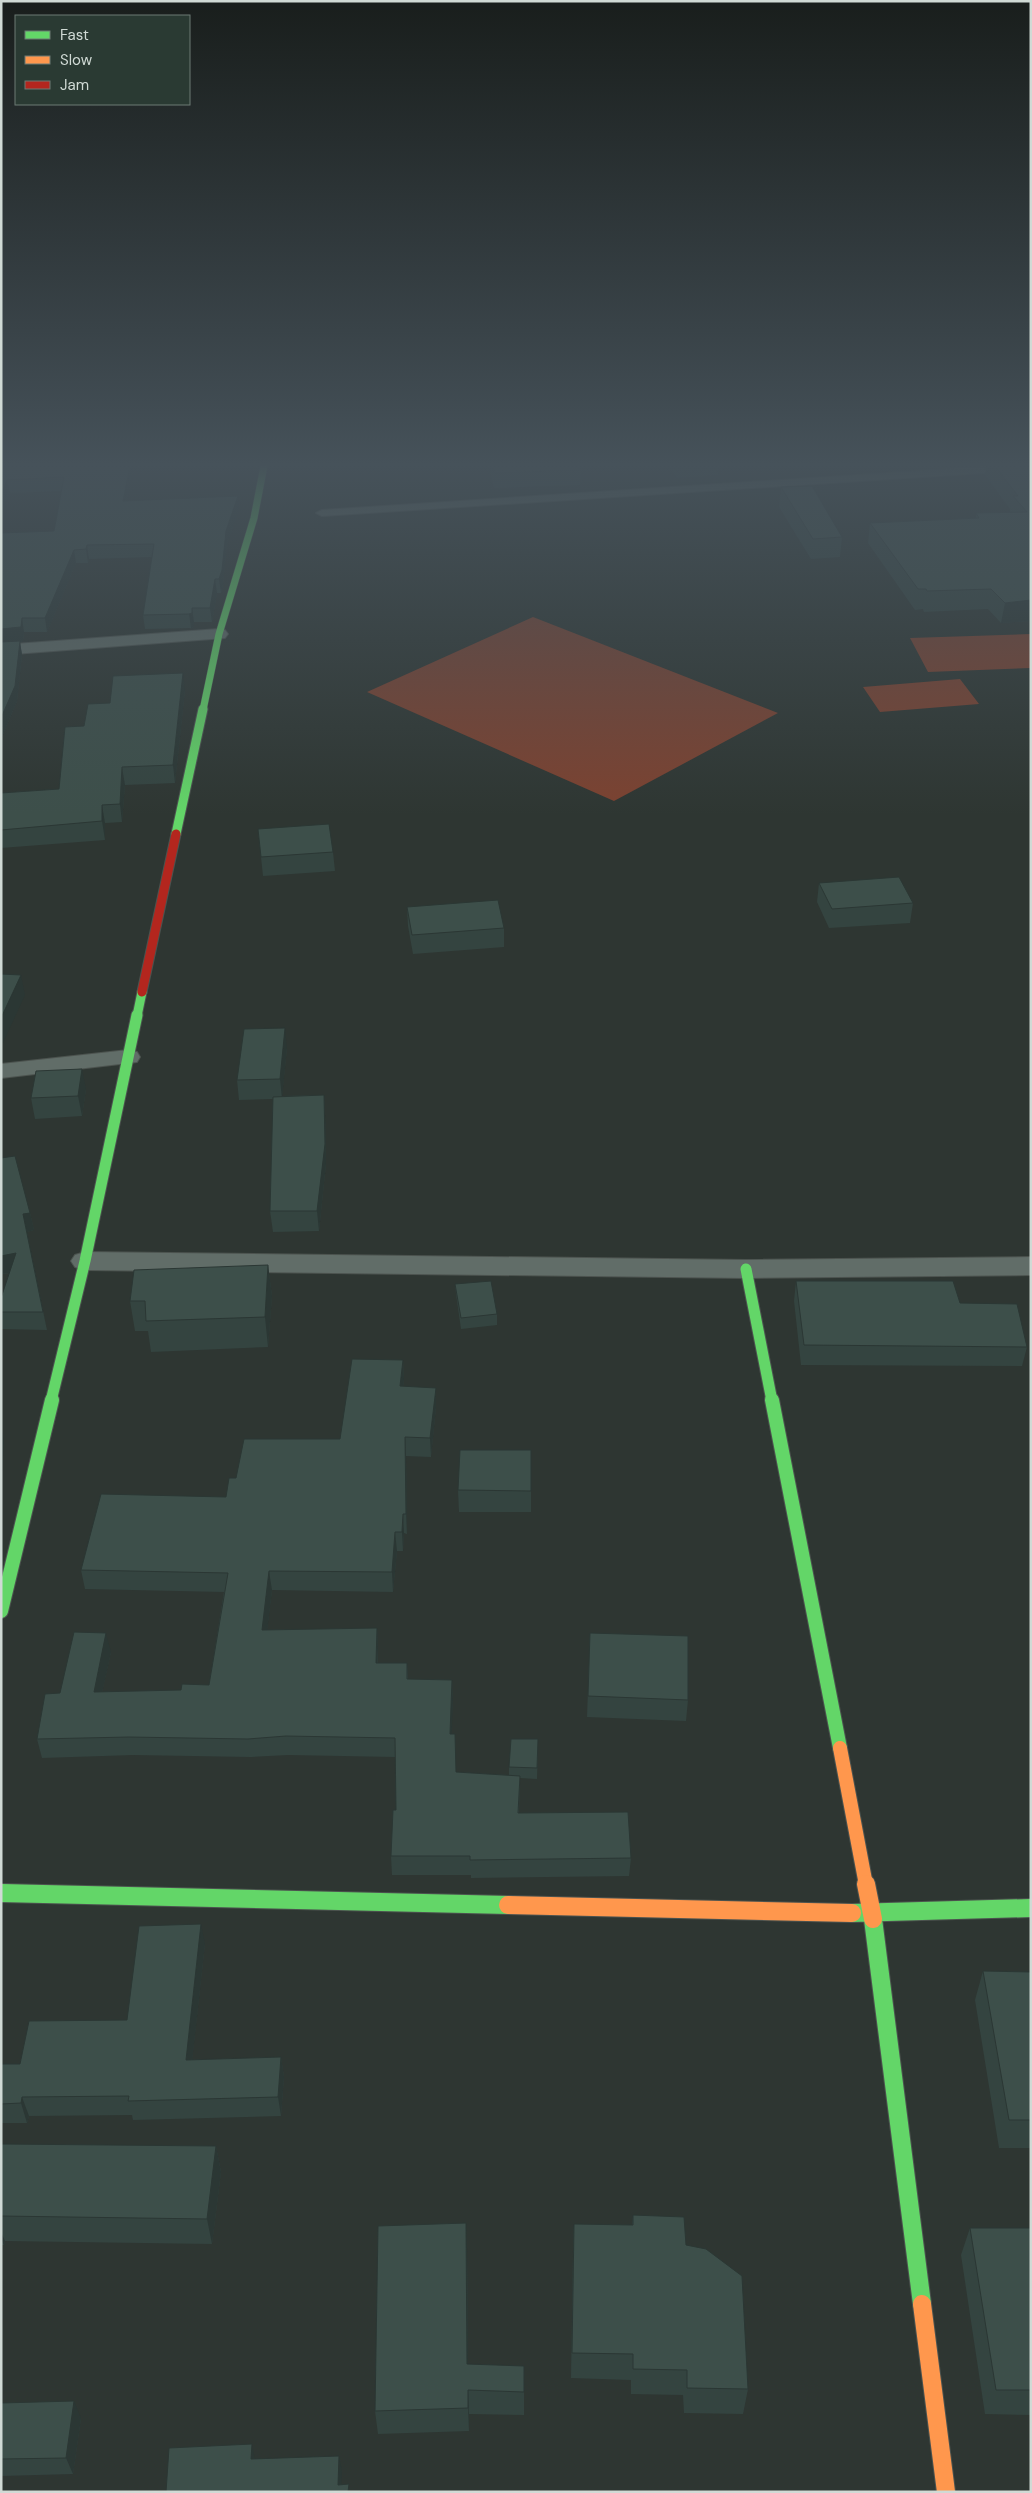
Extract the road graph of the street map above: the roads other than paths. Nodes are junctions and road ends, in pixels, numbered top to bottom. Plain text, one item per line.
1 (235, 582) edge
2 (219, 634) junction
3 (1, 650) edge
4 (128, 1057) junction
5 (1, 1071) edge
6 (85, 1260) junction
7 (1031, 1266) edge
8 (746, 1269) junction
9 (1, 1610) edge
10 (1, 1893) edge
11 (1031, 1908) edge
12 (872, 1913) junction
13 (946, 2492) edge

1 - 2 street
2 - 3 street
2 - 4 street
4 - 5 street
4 - 6 street
6 - 8 street
6 - 9 street
7 - 8 street
8 - 12 street
10 - 12 street
11 - 12 street
12 - 13 street

